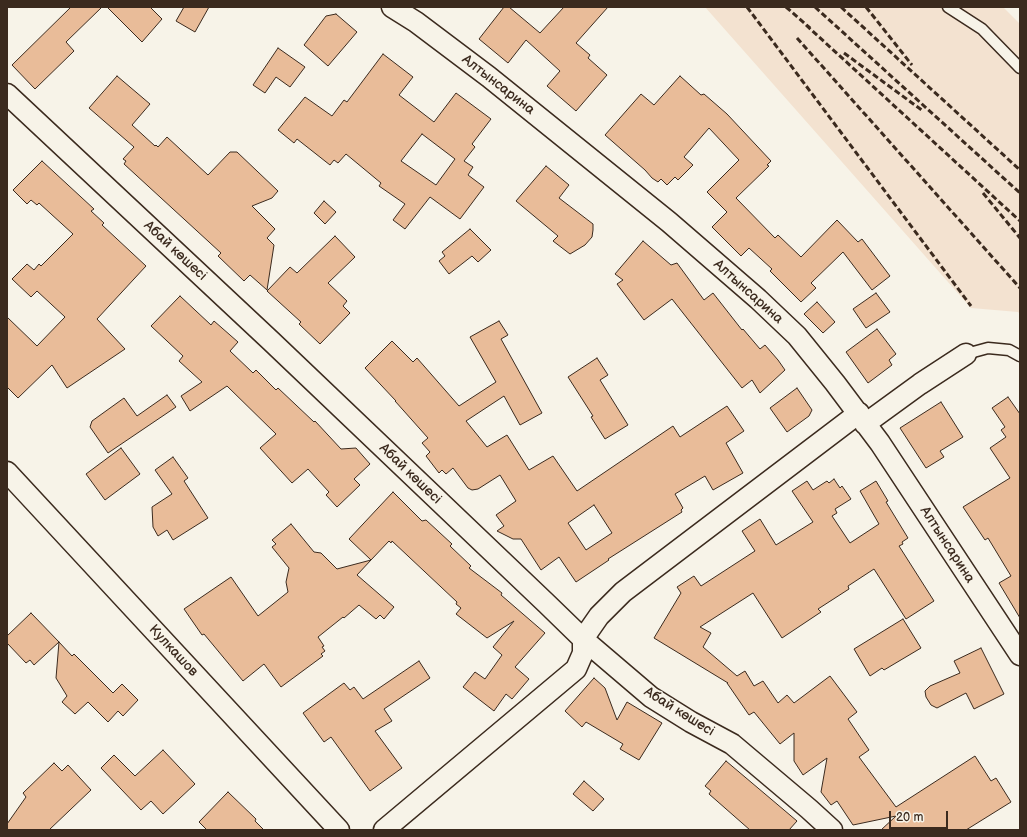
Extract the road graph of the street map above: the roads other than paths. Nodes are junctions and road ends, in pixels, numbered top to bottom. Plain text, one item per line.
1 (392, 7) edge
2 (948, 7) edge
3 (1020, 68) edge
4 (7, 94) edge
5 (966, 354) joint
6 (1020, 356) edge
7 (862, 418) junction
8 (7, 472) edge
9 (583, 639) junction
10 (1020, 655) edge
11 (339, 830) edge
12 (384, 830) edge
13 (832, 830) edge

1 - 7 street, Алтынсарина
2 - 3 lane
4 - 9 street, Абай көшесі
5 - 6 lane
5 - 7 street
7 - 9 street
7 - 10 street, Алтынсарина
8 - 11 street, Кулкашов
9 - 12 street
9 - 13 street, Абай көшесі

